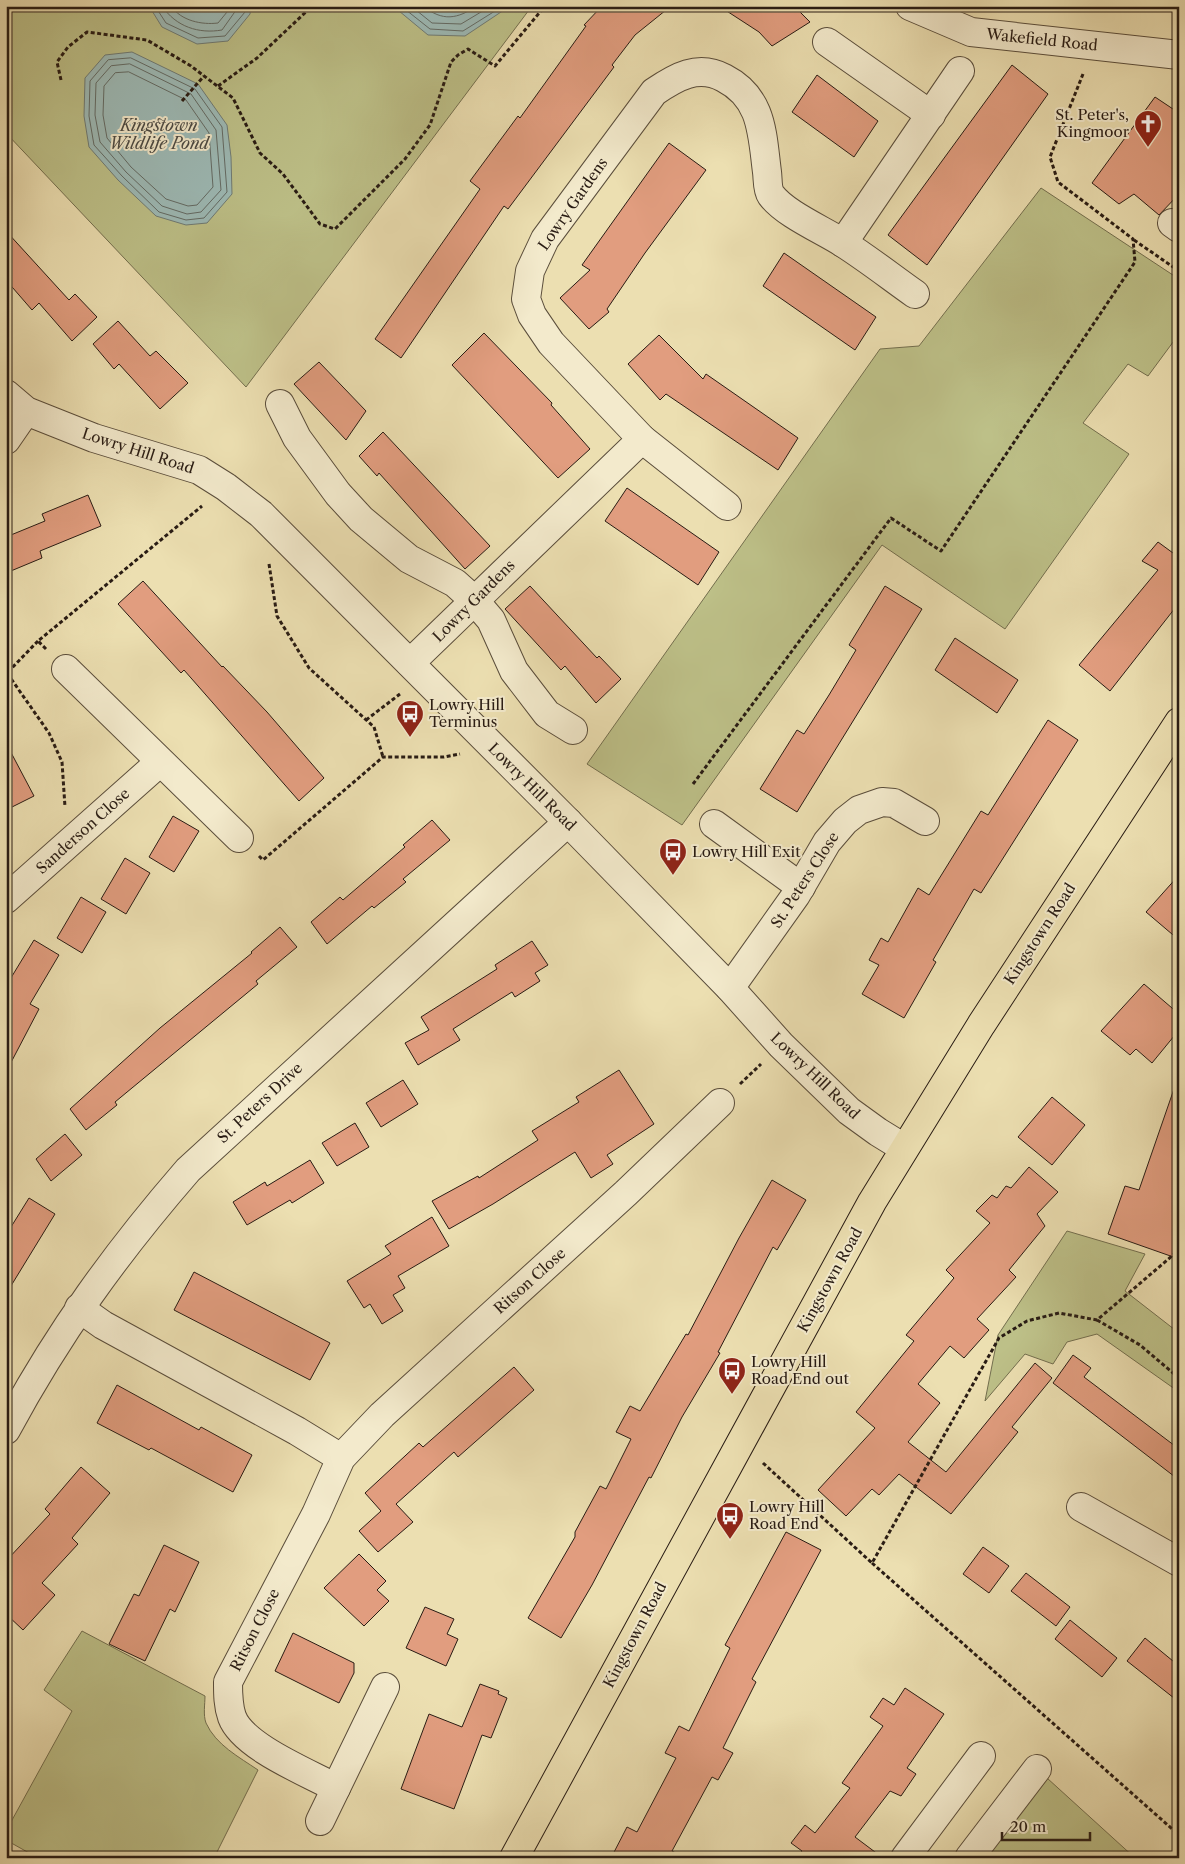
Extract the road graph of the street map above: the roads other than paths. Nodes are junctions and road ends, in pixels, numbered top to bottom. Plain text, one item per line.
1 (910, 6) edge
2 (827, 42) dead end
3 (1179, 55) edge
4 (960, 71) dead end
5 (931, 114) junction
6 (844, 243) junction
7 (915, 294) dead end
8 (16, 402) edge
9 (280, 404) dead end
10 (6, 440) edge
11 (642, 440) junction
12 (727, 506) dead end
13 (474, 600) junction
14 (66, 669) road end
15 (416, 670) junction
16 (573, 730) dead end
17 (1176, 733) edge
18 (160, 762) junction
19 (925, 821) dead end
20 (568, 822) junction
21 (714, 824) dead end
22 (239, 838) road end
23 (801, 887) junction
24 (6, 899) edge
25 (730, 988) junction
26 (720, 1103) road end
27 (904, 1148) junction
28 (79, 1308) junction
29 (6, 1430) edge
30 (341, 1458) junction
31 (1081, 1506) dead end
32 (1179, 1562) edge
33 (385, 1687) dead end
34 (981, 1756) dead end
35 (1037, 1769) dead end
36 (336, 1788) junction
37 (320, 1821) dead end
38 (514, 1858) edge
39 (905, 1858) edge
40 (969, 1858) edge

1 - 3 street, Wakefield Road
2 - 5 street
4 - 5 street
5 - 6 street
6 - 7 street, Lowry Gardens
6 - 11 street, Lowry Gardens
8 - 10 street
8 - 15 street, Lowry Hill Road
9 - 13 street
11 - 12 street
11 - 13 street, Lowry Gardens
13 - 15 street, Lowry Gardens
13 - 16 street
14 - 18 street
15 - 20 street, Lowry Hill Road
17 - 27 main road, Kingstown Road
18 - 22 street
18 - 24 street, Sanderson Close
19 - 23 street, St. Peters Close
20 - 25 street, Lowry Hill Road
20 - 28 street, St. Peters Drive
21 - 23 street
23 - 25 street, St. Peters Close
25 - 27 street, Lowry Hill Road
26 - 30 street, Ritson Close
27 - 38 main road, Kingstown Road
28 - 29 street, St. Peters Drive
28 - 30 street
30 - 36 street, Ritson Close
31 - 32 street
33 - 36 street
34 - 39 street
35 - 40 street
36 - 37 street

